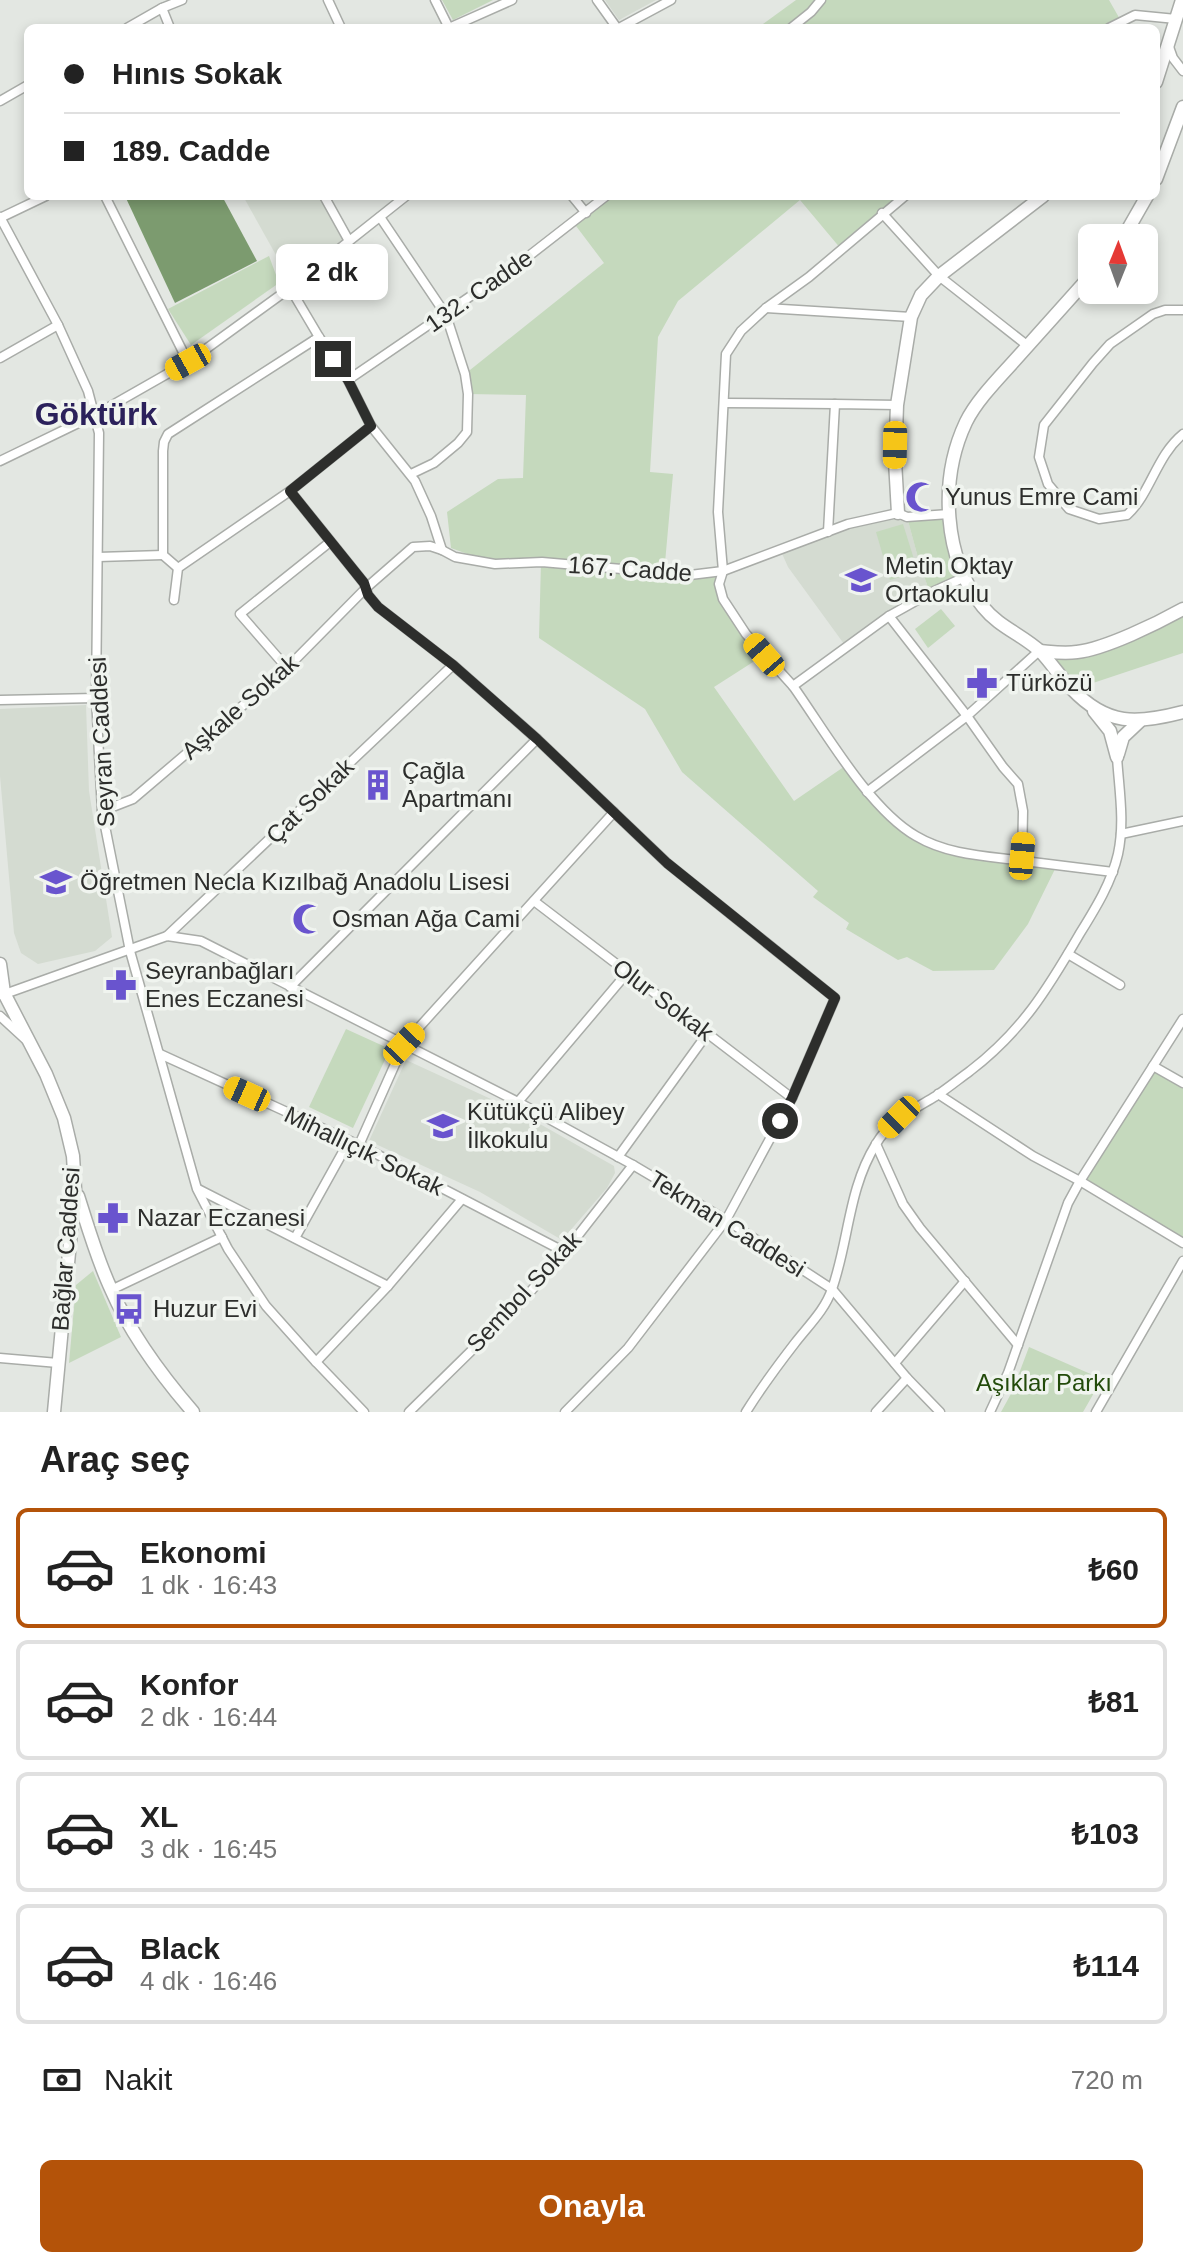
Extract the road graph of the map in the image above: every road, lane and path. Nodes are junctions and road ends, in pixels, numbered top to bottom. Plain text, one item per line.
1 (328, 0) edge
2 (435, 0) edge
3 (512, 0) edge
4 (597, 0) edge
5 (671, 0) edge
6 (821, 0) edge
7 (1182, 0) edge
8 (176, 1) edge
9 (162, 8) junction
10 (1176, 19) junction
11 (134, 24) edge
12 (168, 24) edge
13 (339, 24) edge
14 (447, 24) edge
15 (458, 24) edge
16 (615, 24) edge
17 (626, 24) edge
18 (796, 24) edge
19 (1117, 24) edge
20 (1168, 44) junction
21 (1160, 69) edge
22 (1183, 71) edge
23 (24, 87) edge
24 (0, 101) edge
25 (1183, 107) edge
26 (1160, 166) edge
27 (38, 200) edge
28 (107, 200) edge
29 (326, 200) edge
30 (401, 200) edge
31 (575, 200) edge
32 (601, 200) edge
33 (900, 200) edge
34 (1038, 200) edge
35 (1145, 200) edge
36 (586, 213) junction
37 (882, 213) junction
38 (380, 217) junction
39 (0, 218) edge
40 (1131, 224) edge
41 (349, 241) junction
42 (939, 276) junction
43 (290, 288) junction
44 (1078, 290) edge
45 (766, 308) junction
46 (1183, 310) edge
47 (446, 315) junction
48 (911, 317) junction
49 (58, 325) junction
50 (319, 337) junction
51 (1028, 346) junction
52 (0, 358) edge
53 (188, 362) junction
54 (348, 380) junction
55 (724, 403) junction
56 (835, 404) junction
57 (897, 405) junction
58 (95, 415) junction
59 (371, 426) junction
60 (1183, 434) edge
61 (0, 461) edge
62 (411, 474) junction
63 (290, 491) junction
64 (898, 513) junction
65 (949, 514) junction
66 (828, 532) junction
67 (330, 542) junction
68 (442, 550) junction
69 (163, 555) junction
70 (98, 557) junction
71 (178, 568) junction
72 (723, 571) junction
73 (965, 577) junction
74 (366, 588) junction
75 (174, 600) dead end
76 (1183, 609) edge
77 (889, 616) junction
78 (1039, 651) junction
79 (453, 665) junction
80 (287, 668) junction
81 (793, 686) junction
82 (96, 698) junction
83 (0, 700) edge
84 (1092, 708) junction
85 (1183, 712) edge
86 (967, 716) junction
87 (1141, 720) junction
88 (537, 739) junction
89 (1117, 757) junction
90 (867, 792) junction
91 (102, 811) junction
92 (614, 812) junction
93 (1183, 821) edge
94 (1121, 834) junction
95 (1022, 861) junction
96 (1113, 872) junction
97 (534, 901) junction
98 (167, 936) junction
99 (130, 951) junction
100 (1068, 954) junction
101 (0, 964) edge
102 (627, 973) junction
103 (1120, 985) dead end
104 (290, 987) junction
105 (2, 995) edge
106 (0, 1016) edge
107 (1183, 1019) edge
108 (707, 1034) junction
109 (404, 1044) junction
110 (31, 1045) junction
111 (160, 1054) junction
112 (1153, 1066) junction
113 (1183, 1083) edge
114 (938, 1094) junction
115 (792, 1098) junction
116 (518, 1102) junction
117 (349, 1141) junction
118 (876, 1144) junction
119 (359, 1145) junction
120 (618, 1157) junction
121 (633, 1165) junction
122 (1080, 1181) junction
123 (75, 1189) junction
124 (197, 1189) junction
125 (462, 1199) junction
126 (726, 1220) junction
127 (222, 1237) junction
128 (295, 1238) junction
129 (1183, 1243) edge
130 (565, 1252) junction
131 (1183, 1261) edge
132 (965, 1281) junction
133 (388, 1286) junction
134 (832, 1289) junction
135 (111, 1290) junction
136 (1018, 1345) junction
137 (0, 1358) edge
138 (316, 1362) junction
139 (58, 1363) junction
140 (895, 1363) junction
141 (907, 1378) junction
142 (54, 1412) edge
143 (193, 1412) edge
144 (364, 1412) edge
145 (409, 1412) edge
146 (565, 1412) edge
147 (746, 1412) edge
148 (876, 1412) edge
149 (940, 1412) edge
150 (990, 1412) edge
151 (1096, 1412) edge

1 - 13 street
2 - 14 street
3 - 15 street
4 - 16 street
5 - 17 street
6 - 18 street
7 - 10 main road
8 - 9 street
9 - 11 street
9 - 12 street
10 - 19 street
10 - 20 main road
20 - 21 main road
20 - 22 street
23 - 24 street
25 - 26 main road
27 - 39 street
28 - 53 street
29 - 41 street
30 - 38 street
31 - 36 street
32 - 36 street, 132. Cadde
33 - 37 street
34 - 42 main road
35 - 40 main road
36 - 47 street, 132. Cadde
37 - 42 street
37 - 45 street
38 - 41 street
38 - 47 street
39 - 49 street, Seyran Caddesi
41 - 43 street
42 - 48 main road
42 - 51 street
43 - 50 street
43 - 53 street
44 - 51 main road
45 - 48 street
45 - 55 street
46 - 60 street
47 - 54 street, 132. Cadde
47 - 62 street
48 - 57 main road
49 - 52 street
49 - 58 street, Seyran Caddesi
50 - 54 street
50 - 69 street
51 - 65 main road
53 - 58 street
54 - 59 street
55 - 56 street
55 - 72 street
56 - 57 street
56 - 66 street
57 - 64 main road
58 - 61 street
58 - 70 street, Seyran Caddesi
59 - 62 street
59 - 63 street
62 - 68 street
63 - 67 street
63 - 71 street
64 - 65 street, 167. Cadde
64 - 66 street, 167. Cadde
65 - 73 main road
66 - 72 street, 167. Cadde
67 - 74 street
67 - 80 street
68 - 72 street, 167. Cadde
68 - 74 street, 167. Cadde
69 - 70 street
69 - 71 street
70 - 82 street, Seyran Caddesi
71 - 75 street
72 - 81 street
73 - 77 street
73 - 78 main road
74 - 79 street
74 - 80 street, Aşkale Sokak
76 - 78 main road
77 - 81 street
77 - 86 street
78 - 84 main road
78 - 86 street
79 - 88 street
79 - 98 street, Çat Sokak
80 - 91 street, Aşkale Sokak
81 - 90 street
82 - 83 street
82 - 91 street, Seyran Caddesi
84 - 87 main road
84 - 89 main road
85 - 87 main road
86 - 90 street
86 - 95 street
87 - 89 main road
88 - 92 street
88 - 104 street
89 - 94 street
90 - 95 street
91 - 99 street, Seyran Caddesi
92 - 97 street
92 - 115 street
93 - 94 street
94 - 96 street
95 - 96 street
96 - 100 street
97 - 102 street, Olur Sokak
97 - 109 street
98 - 99 street
98 - 104 street, Tekman Caddesi
99 - 105 street
99 - 111 street, Seyran Caddesi
100 - 103 street
100 - 114 street
101 - 105 main road, Bağlar Caddesi
102 - 108 street, Olur Sokak
102 - 116 street
104 - 109 street, Tekman Caddesi
105 - 110 main road, Bağlar Caddesi
106 - 110 street, Bağlar Caddesi
107 - 112 street
108 - 115 street, Olur Sokak
108 - 120 street
109 - 116 street, Tekman Caddesi
109 - 119 street
110 - 123 main road, Bağlar Caddesi
111 - 117 street, Mihallıçık Sokak
111 - 124 street, Seyran Caddesi
112 - 113 street
112 - 122 street
114 - 118 street
114 - 122 street
115 - 126 street
116 - 120 street, Tekman Caddesi
117 - 119 street, Mihallıçık Sokak
117 - 128 street
118 - 132 street
118 - 134 street
119 - 125 street, Mihallıçık Sokak
120 - 121 street, Tekman Caddesi
121 - 126 street, Tekman Caddesi
121 - 130 street, Sembol Sokak
122 - 129 street
122 - 136 street
123 - 135 main road
123 - 139 main road, Bağlar Caddesi
124 - 127 street, Seyran Caddesi
124 - 128 street
125 - 130 street, Mihallıçık Sokak
125 - 133 street
126 - 134 street, Tekman Caddesi
126 - 146 street
127 - 135 street
127 - 138 street, Seyran Caddesi
128 - 133 street
130 - 145 street, Sembol Sokak
131 - 151 street
132 - 136 street
132 - 140 street
133 - 138 street
134 - 140 street, Tekman Caddesi
134 - 147 street
135 - 143 main road
136 - 150 street
137 - 139 street
138 - 144 street, Seyran Caddesi
139 - 142 main road, Bağlar Caddesi
140 - 141 street, Tekman Caddesi
141 - 148 street
141 - 149 street, Tekman Caddesi

